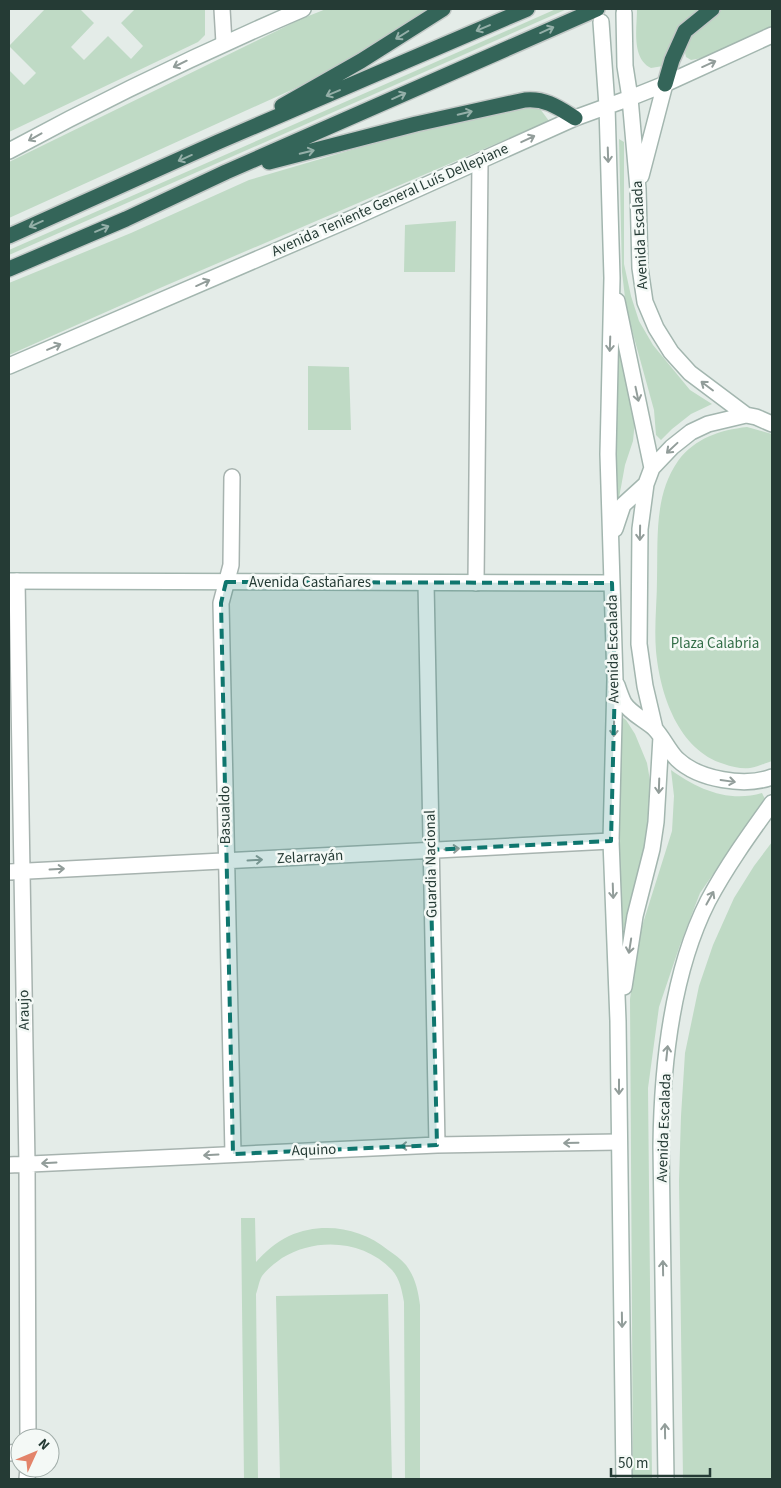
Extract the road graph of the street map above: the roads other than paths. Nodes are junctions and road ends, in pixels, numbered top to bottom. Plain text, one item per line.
1 (222, 9) edge
2 (303, 9) edge
3 (443, 9) edge
4 (527, 9) edge
5 (712, 9) edge
6 (624, 13) dead end
7 (599, 15) edge
8 (772, 35) edge
9 (224, 43) junction
10 (665, 84) junction
11 (630, 98) junction
12 (607, 106) junction
13 (576, 118) junction
14 (218, 142) junction
15 (9, 151) edge
16 (480, 162) junction
17 (226, 172) junction
18 (638, 189) junction
19 (9, 236) edge
20 (9, 270) edge
21 (612, 278) junction
22 (9, 366) edge
23 (772, 411) edge
24 (751, 416) junction
25 (772, 424) edge
26 (652, 468) junction
27 (232, 477) dead end
28 (646, 484) junction
29 (612, 536) junction
30 (13, 581) edge
31 (226, 582) junction
32 (426, 583) junction
33 (476, 583) junction
34 (612, 583) junction
35 (614, 680) junction
36 (658, 733) junction
37 (772, 777) edge
38 (772, 803) edge
39 (611, 841) junction
40 (430, 850) junction
41 (226, 862) junction
42 (15, 871) edge
43 (618, 1021) junction
44 (619, 1142) junction
45 (437, 1145) junction
46 (232, 1154) junction
47 (27, 1164) junction
48 (9, 1165) edge
49 (28, 1428) edge
50 (624, 1479) edge
51 (666, 1479) edge

1 - 9 street
2 - 9 street
3 -> 14 highway
4 -> 14 highway
5 - 10 highway
6 - 11 street, Avenida Escalada
7 - 12 street, Avenida Escalada
17 -> 7 highway
10 -> 8 street, Avenida Teniente General Luís Dellepiane
9 -> 15 street
10 - 11 street, Avenida Teniente General Luís Dellepiane
10 - 18 street
11 - 12 street, Avenida Teniente General Luís Dellepiane
11 - 18 street, Avenida Escalada
12 - 13 street, Avenida Teniente General Luís Dellepiane
12 -> 21 street, Avenida Escalada
16 -> 13 street, Avenida Teniente General Luís Dellepiane
17 -> 13 highway
14 -> 19 highway
22 -> 16 street, Avenida Teniente General Luís Dellepiane
16 - 33 street
20 -> 17 highway
24 -> 18 street, Avenida Escalada
21 -> 26 street, Avenida Escalada
21 -> 29 street, Avenida Escalada
23 - 24 street
24 - 25 street, Avenida Escalada
24 -> 26 street
26 - 28 street
27 - 31 street, Basualdo
28 - 29 street
28 -> 36 street
29 - 34 street, Avenida Escalada
30 - 31 street, Avenida Castañares
30 - 42 street, Araujo
31 - 32 street, Avenida Castañares
31 - 41 street, Basualdo
32 - 33 street, Avenida Castañares
32 - 40 street, Guardia Nacional
33 - 34 street, Avenida Castañares
34 - 35 street, Avenida Escalada
35 - 36 street
35 -> 39 street, Avenida Escalada
36 -> 37 street
36 -> 43 street, Avenida Escalada
51 -> 38 street, Avenida Escalada
40 -> 39 street, Zelarrayán
39 -> 43 street, Avenida Escalada
41 -> 40 street, Zelarrayán
40 - 45 street, Guardia Nacional
42 -> 41 street, Zelarrayán
41 - 46 street, Basualdo
42 - 47 street, Araujo
43 -> 44 street, Avenida Escalada
44 -> 45 street, Aquino
44 -> 50 street, Avenida Escalada
45 -> 46 street, Aquino
46 -> 47 street, Aquino
47 - 48 street, Aquino
47 - 49 street, Araujo

